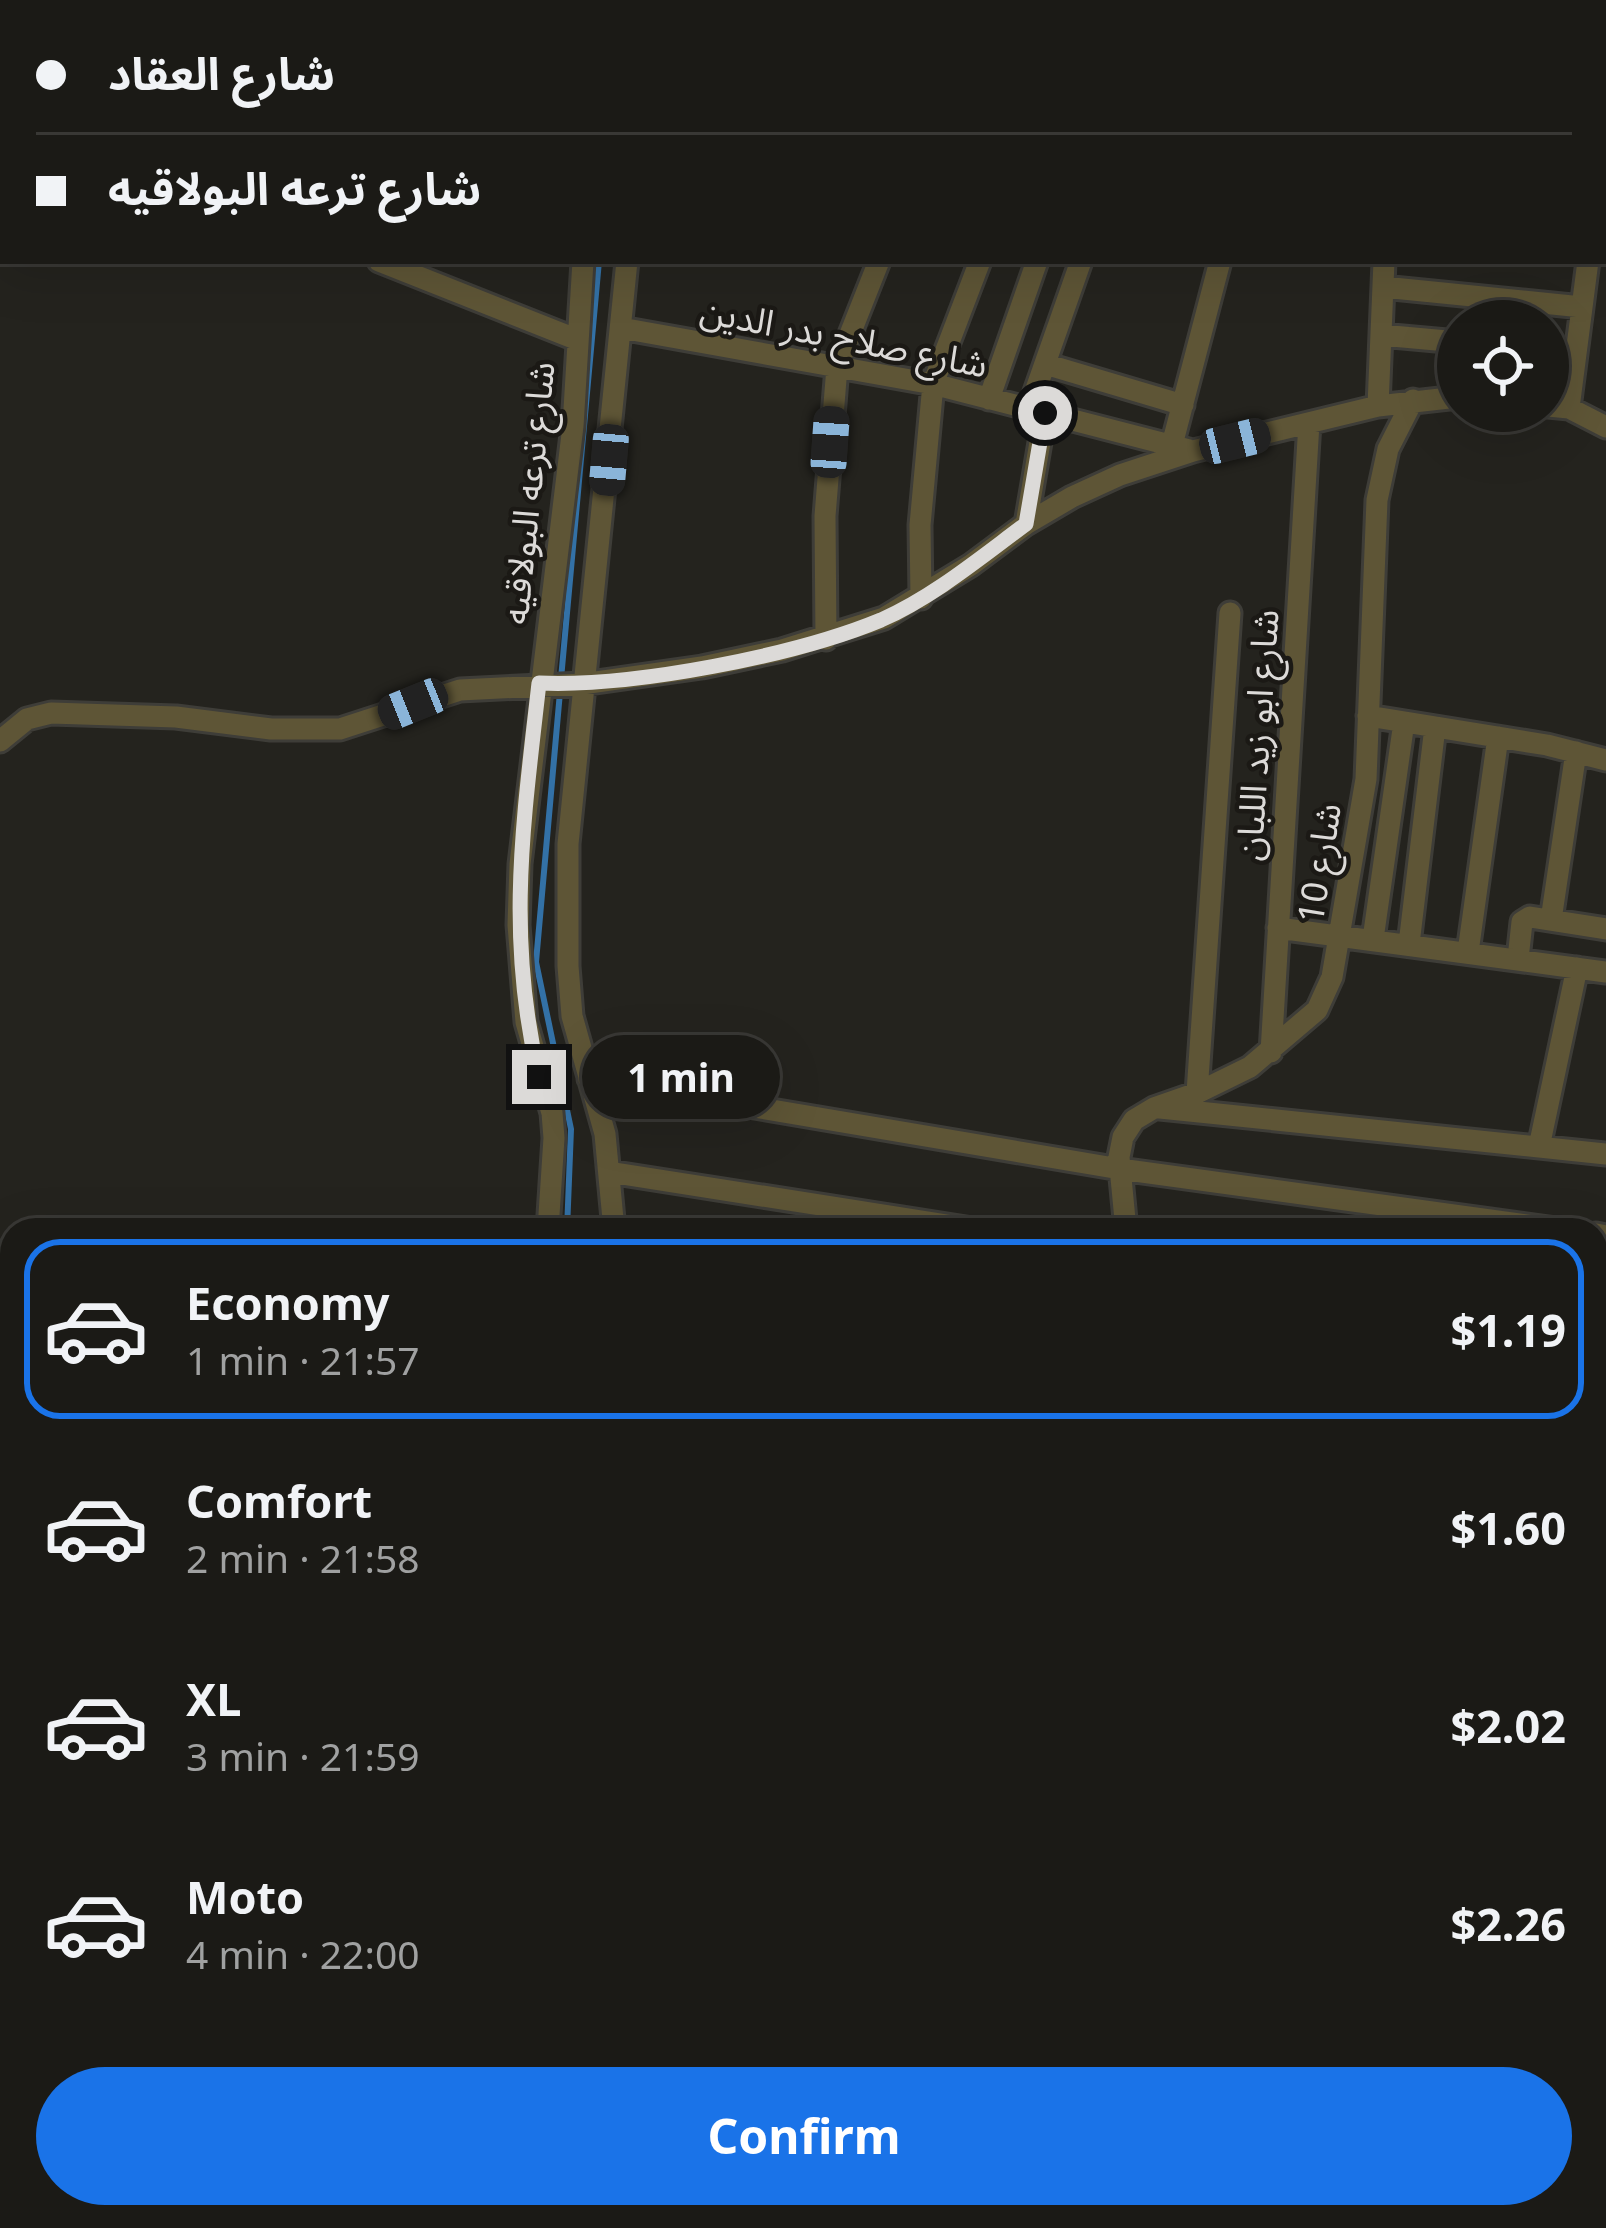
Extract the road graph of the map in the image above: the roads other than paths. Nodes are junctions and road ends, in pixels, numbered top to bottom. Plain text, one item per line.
1 (387, 264) edge
2 (584, 264) edge
3 (627, 264) edge
4 (878, 264) edge
5 (979, 264) edge
6 (1036, 264) edge
7 (1080, 264) edge
8 (1219, 264) edge
9 (1384, 264) edge
10 (1588, 264) edge
11 (1383, 286) junction
12 (1582, 307) junction
13 (621, 328) junction
14 (1381, 335) junction
15 (578, 340) junction
16 (1437, 341) edge
17 (1569, 361) edge
18 (1045, 364) junction
19 (837, 367) junction
20 (933, 384) junction
21 (1437, 398) edge
22 (988, 399) junction
23 (1413, 400) junction
24 (1183, 405) junction
25 (1378, 406) junction
26 (1037, 411) junction
27 (1569, 412) edge
28 (1309, 423) junction
29 (1606, 427) edge
30 (1183, 448) junction
31 (1026, 524) junction
32 (921, 598) junction
33 (1230, 614) dead end
34 (826, 639) junction
35 (542, 684) junction
36 (578, 684) junction
37 (1369, 716) junction
38 (1404, 722) junction
39 (1435, 727) junction
40 (1498, 737) junction
41 (0, 741) edge
42 (1576, 752) junction
43 (1606, 760) edge
44 (1551, 920) junction
45 (1278, 928) junction
46 (1606, 928) edge
47 (1341, 935) junction
48 (1373, 940) junction
49 (1409, 944) junction
50 (1468, 952) junction
51 (1518, 959) junction
52 (1577, 968) junction
53 (1606, 972) edge
54 (1271, 1052) junction
55 (590, 1078) junction
56 (1197, 1093) junction
57 (1154, 1108) junction
58 (1539, 1147) junction
59 (1606, 1154) edge
60 (1120, 1169) junction
61 (609, 1172) junction
62 (549, 1218) edge
63 (613, 1218) edge
64 (902, 1218) edge
65 (1125, 1218) edge
66 (1477, 1218) edge

1 - 15 street
2 - 15 street, شارع ترعه البولاقيه
3 - 13 street, شارع ترعه البولاقيه
4 - 19 street
5 - 20 street
6 - 22 street
7 - 18 street
8 - 24 street
9 - 11 street
10 - 12 street
11 - 12 street
11 - 14 street
12 - 17 street
13 - 19 street, شارع صلاح بدر الدين
13 - 36 street, شارع ترعه البولاقيه
14 - 16 street
14 - 25 street
15 - 35 street, شارع ترعه البولاقيه
18 - 24 street
18 - 26 street
19 - 20 street, شارع صلاح بدر الدين
19 - 34 street
20 - 22 street, شارع صلاح بدر الدين
20 - 32 street
21 - 23 street
22 - 26 street, شارع صلاح بدر الدين
23 - 25 street
23 - 37 street, شارع 10
24 - 30 street
25 - 28 street
26 - 30 street, شارع صلاح بدر الدين
26 - 31 street
27 - 29 street
28 - 30 street
28 - 45 street, شارع ابو زيد اللبان
30 - 31 street
31 - 32 street
32 - 34 street
33 - 56 street
34 - 36 street
35 - 36 street
35 - 41 street
35 - 62 street, شارع ترعه البولاقيه
36 - 55 street, شارع ترعه البولاقيه
37 - 38 street
37 - 47 street, شارع 10
38 - 39 street
38 - 48 street
39 - 40 street
39 - 49 street
40 - 42 street
40 - 50 street
42 - 43 street
42 - 44 street
44 - 46 street
44 - 51 street
45 - 47 street
45 - 54 street, شارع ابو زيد اللبان
47 - 48 street
47 - 54 street, شارع 10
48 - 49 street
49 - 50 street
50 - 51 street
51 - 52 street
52 - 53 street
52 - 58 street
54 - 56 street, شارع 10
55 - 60 street
55 - 61 street, شارع ترعه البولاقيه
56 - 57 street, شارع 10
57 - 58 street
57 - 60 street
58 - 59 street
60 - 65 street
60 - 66 street
61 - 63 street, شارع ترعه البولاقيه
61 - 64 street

